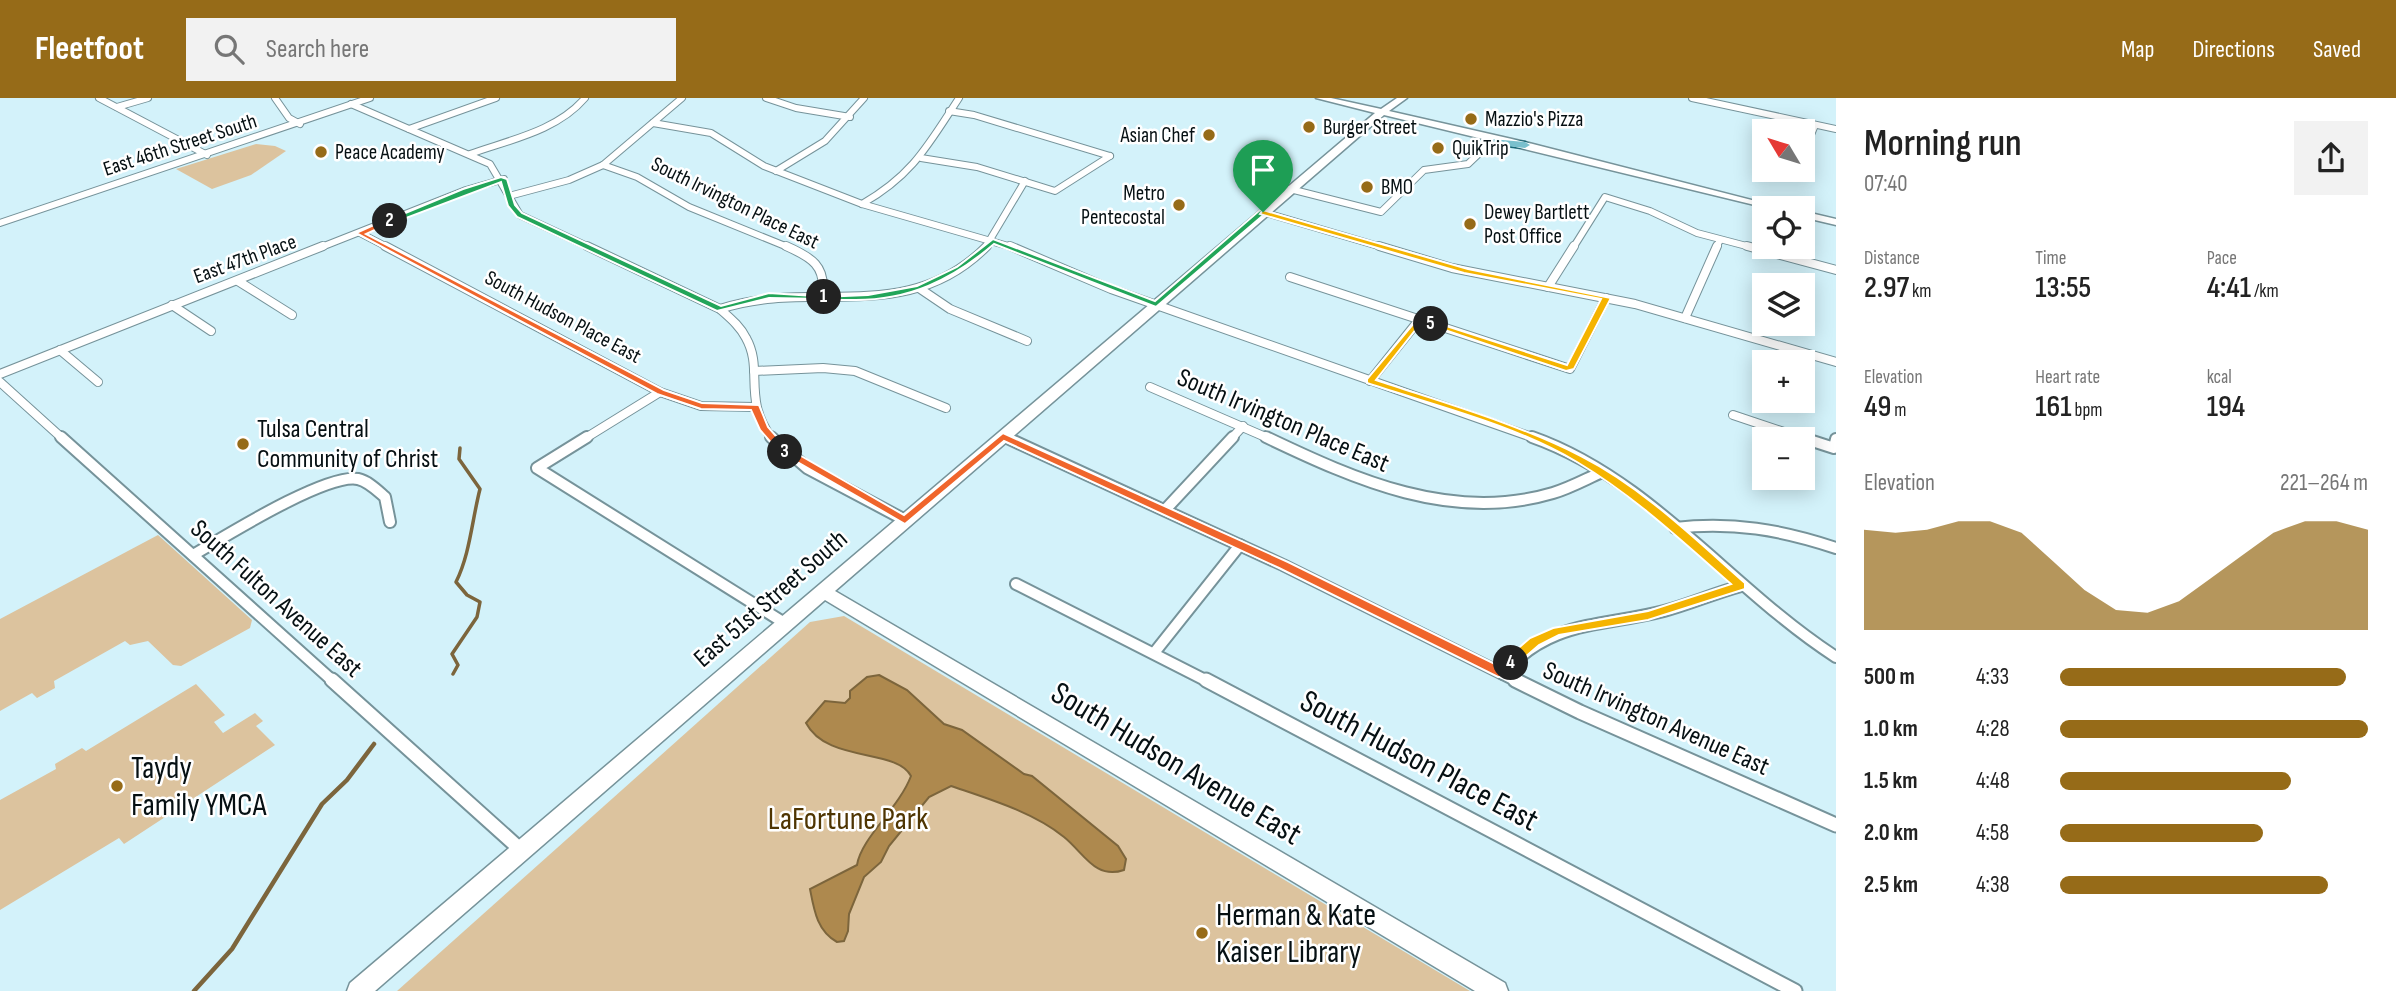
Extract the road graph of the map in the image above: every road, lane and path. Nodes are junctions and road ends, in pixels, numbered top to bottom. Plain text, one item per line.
1 (99, 98) edge
2 (148, 98) edge
3 (275, 98) edge
4 (370, 98) edge
5 (496, 98) edge
6 (585, 98) edge
7 (682, 98) edge
8 (766, 98) edge
9 (864, 98) edge
10 (959, 98) edge
11 (1320, 98) edge
12 (1387, 98) edge
13 (1403, 98) edge
14 (1692, 98) edge
15 (351, 104) junction
16 (117, 107) junction
17 (949, 111) junction
18 (1379, 112) junction
19 (850, 117) junction
20 (1788, 119) edge
21 (653, 123) junction
22 (300, 124) junction
23 (1815, 125) edge
24 (409, 129) junction
25 (1836, 130) edge
26 (1491, 142) junction
27 (1525, 145) junction
28 (470, 154) junction
29 (207, 155) junction
30 (921, 158) junction
31 (603, 165) junction
32 (776, 171) junction
33 (504, 179) junction
34 (1025, 181) junction
35 (1670, 182) junction
36 (1290, 189) junction
37 (509, 196) junction
38 (1752, 202) edge
39 (862, 204) junction
40 (1263, 212) junction
41 (1815, 217) edge
42 (1836, 222) edge
43 (0, 223) edge
44 (360, 233) junction
45 (1720, 240) junction
46 (993, 241) junction
47 (1752, 246) edge
48 (1802, 259) edge
49 (1836, 270) edge
50 (1290, 278) dead end
51 (238, 281) junction
52 (1548, 287) junction
53 (919, 288) junction
54 (822, 296) junction
55 (1606, 298) junction
56 (172, 305) junction
57 (1156, 305) junction
58 (720, 309) junction
59 (292, 315) dead end
60 (1685, 318) junction
61 (1419, 320) junction
62 (211, 331) dead end
63 (1027, 341) dead end
64 (60, 350) junction
65 (1836, 362) edge
66 (754, 371) junction
67 (0, 374) edge
68 (1370, 381) junction
69 (0, 382) edge
70 (98, 382) dead end
71 (1150, 387) dead end
72 (660, 392) junction
73 (755, 407) junction
74 (946, 408) dead end
75 (1733, 415) dead end
76 (1243, 426) junction
77 (1003, 436) junction
78 (1836, 439) edge
79 (1602, 472) junction
80 (1165, 510) junction
81 (905, 520) junction
82 (390, 522) dead end
83 (1675, 528) junction
84 (1240, 545) junction
85 (1836, 548) edge
86 (193, 555) junction
87 (1016, 584) dead end
88 (1741, 586) junction
89 (823, 591) junction
90 (786, 624) junction
91 (1154, 653) junction
92 (1836, 657) edge
93 (1503, 674) junction
94 (1836, 825) edge
95 (522, 850) junction
96 (358, 991) edge
97 (1497, 991) edge
98 (1795, 991) edge

1 - 16 street
2 - 16 street
3 - 22 street
4 - 15 street, East 46th Street South
5 - 24 street
6 - 28 street
7 - 21 street
8 - 19 street
9 - 19 street
10 - 17 street
11 - 18 main road
12 - 18 main road, East 51st Street South
13 - 18 main road, East 51st Street South
14 - 20 street
15 - 22 street, East 46th Street South
15 - 24 street
16 - 29 street
17 - 30 street
17 - 34 street
18 - 26 main road
18 - 27 main road
18 - 36 main road, East 51st Street South
19 - 32 street
21 - 31 street
21 - 32 street
22 - 29 street, East 46th Street South
23 - 25 street
24 - 28 street
26 - 27 main road
26 - 35 main road
26 - 36 street
27 - 35 main road
28 - 33 street
29 - 43 street, East 46th Street South
30 - 34 street
30 - 39 street
31 - 37 street
31 - 54 street, South Irvington Place East
32 - 39 street
33 - 37 street
33 - 44 street, East 47th Place
34 - 46 street
35 - 38 main road
36 - 40 main road, East 51st Street South
37 - 58 street
39 - 46 street
40 - 52 street
40 - 57 main road, East 51st Street South
41 - 42 main road
44 - 51 street, East 47th Place
44 - 72 street, South Hudson Place East
45 - 47 street
45 - 52 street
45 - 60 street
46 - 53 street
46 - 57 street
48 - 49 street
50 - 61 street
51 - 56 street, East 47th Place
51 - 59 street
52 - 55 street
53 - 54 street
53 - 63 street
54 - 58 street
55 - 60 street
55 - 61 street
56 - 62 street
56 - 64 street, East 47th Place
57 - 68 street
57 - 77 main road, East 51st Street South
58 - 66 street
60 - 65 street
61 - 68 street
64 - 67 street, East 47th Place
64 - 70 street
66 - 73 street
66 - 74 street
68 - 79 street
69 - 86 street, South Fulton Avenue East
71 - 76 street, South Irvington Place East
72 - 73 street, South Hudson Place East
72 - 90 street
73 - 81 street
75 - 78 street
76 - 79 street, South Irvington Place East
76 - 80 street
77 - 80 street, South Irvington Avenue East
77 - 81 main road, East 51st Street South
79 - 83 street
80 - 84 street, South Irvington Avenue East
81 - 89 main road, East 51st Street South
82 - 86 street
83 - 85 street
83 - 88 street
84 - 91 street
84 - 93 street, South Irvington Avenue East
86 - 95 street, South Fulton Avenue East
87 - 91 street, South Hudson Place East
88 - 92 street
88 - 93 street
89 - 90 main road, East 51st Street South
89 - 97 main road, South Hudson Avenue East
90 - 95 main road, East 51st Street South
91 - 98 street, South Hudson Place East
93 - 94 street, South Irvington Avenue East
95 - 96 main road, East 51st Street South

